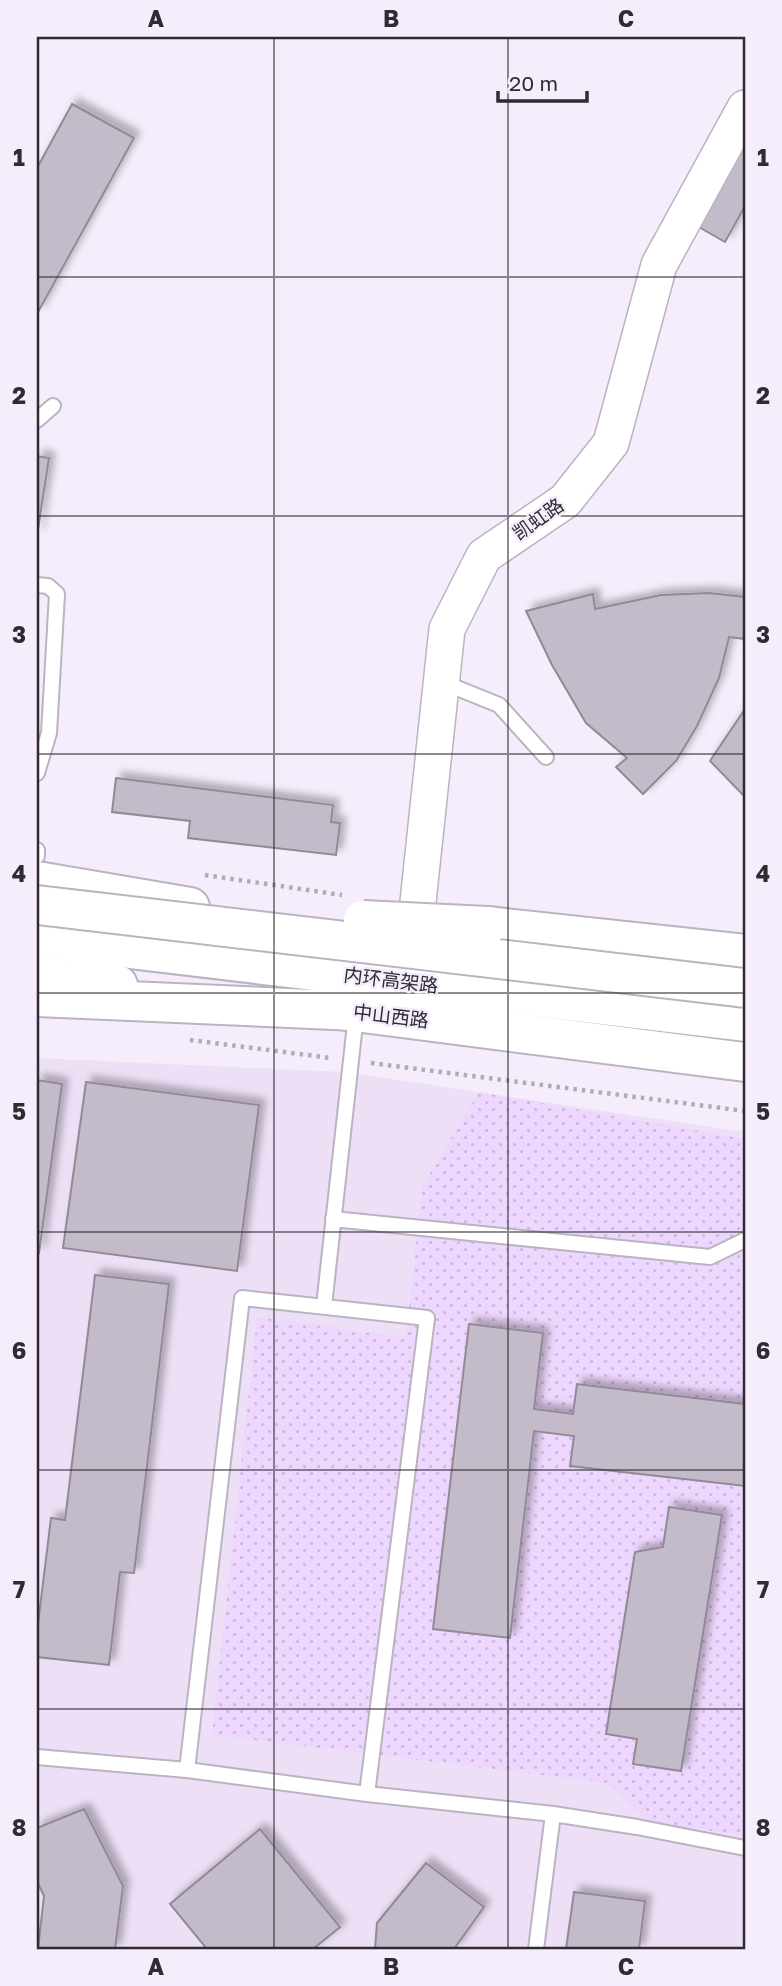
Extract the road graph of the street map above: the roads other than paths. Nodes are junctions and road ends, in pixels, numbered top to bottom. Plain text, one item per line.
1 (745, 108) edge
2 (53, 406) dead end
3 (37, 420) edge
4 (37, 585) edge
5 (440, 681) junction
6 (546, 757) dead end
7 (37, 773) edge
8 (37, 850) edge
9 (37, 856) edge
10 (37, 881) edge
11 (37, 904) edge
12 (37, 918) edge
13 (37, 938) edge
14 (413, 949) junction
15 (745, 954) edge
16 (37, 976) edge
17 (745, 991) edge
18 (37, 997) edge
19 (357, 1011) junction
20 (745, 1022) edge
21 (745, 1062) edge
22 (333, 1219) junction
23 (745, 1240) edge
24 (324, 1306) junction
25 (37, 1757) edge
26 (187, 1770) junction
27 (368, 1794) junction
28 (553, 1814) junction
29 (745, 1848) edge
30 (536, 1949) edge

1 - 5 street, 凯虹路
2 - 3 lane
4 - 7 lane
5 - 6 lane
5 - 14 street, 凯虹路
8 - 9 lane
10 - 14 main road
11 - 15 main road, bridge
11 - 17 main road, 内环高架路, bridge
12 - 14 main road
13 - 20 main road, 内环高架路
14 - 17 main road
16 - 19 main road, 中山西路
18 - 19 main road
19 - 21 main road, 中山西路
19 - 22 lane
22 - 23 lane
22 - 24 lane
24 - 26 lane
24 - 27 lane
25 - 26 lane
26 - 27 lane
27 - 28 lane
28 - 29 lane
28 - 30 lane

